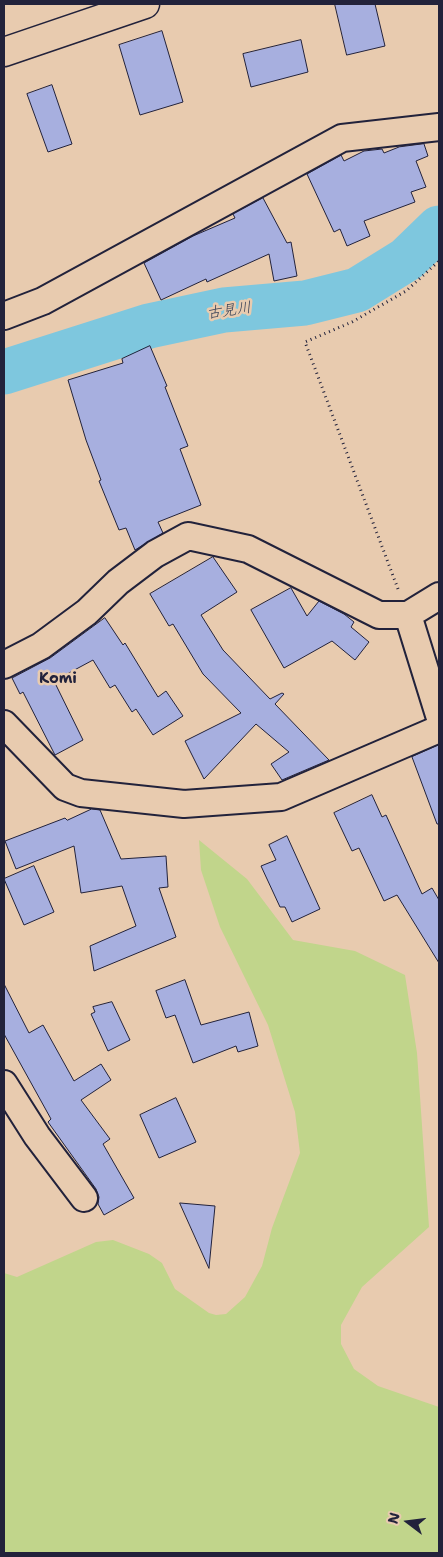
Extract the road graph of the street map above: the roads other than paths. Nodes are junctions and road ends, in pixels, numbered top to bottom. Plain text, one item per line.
1 (145, 4) edge
2 (4, 52) edge
3 (439, 127) edge
4 (4, 316) edge
5 (439, 596) edge
6 (408, 615) junction
7 (4, 665) edge
8 (439, 715) edge
9 (4, 724) edge
10 (439, 730) edge
11 (4, 1084) edge
12 (84, 1198) dead end

1 - 2 street
3 - 4 street
5 - 6 street
6 - 7 street
6 - 8 street
9 - 10 street
11 - 12 street

